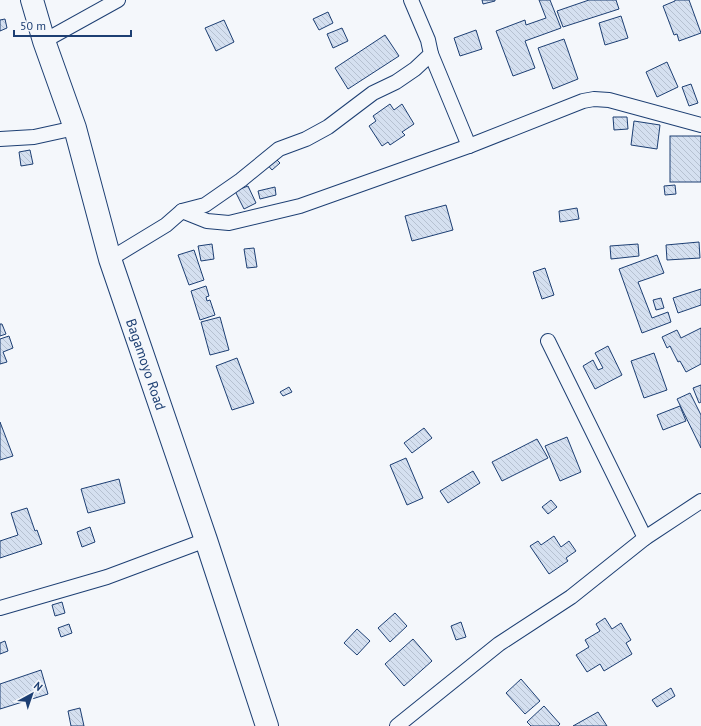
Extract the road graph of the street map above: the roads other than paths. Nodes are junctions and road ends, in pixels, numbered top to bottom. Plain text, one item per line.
1 (32, 0) edge
2 (118, 0) edge
3 (412, 0) edge
4 (44, 41) junction
5 (430, 54) junction
6 (701, 125) edge
7 (74, 128) junction
8 (0, 139) edge
9 (469, 146) junction
10 (182, 211) junction
11 (110, 258) junction
12 (548, 341) dead end
13 (701, 501) edge
14 (645, 538) junction
15 (206, 540) junction
16 (0, 608) edge
17 (267, 726) edge
18 (397, 726) edge

1 - 4 highway, Bagamoyo Road
2 - 4 street
3 - 5 street
4 - 7 highway, Bagamoyo Road
5 - 9 street
5 - 10 street
6 - 9 street
7 - 8 street
7 - 11 highway, Bagamoyo Road
9 - 10 street
10 - 11 street
11 - 15 highway, Bagamoyo Road
12 - 14 street
13 - 14 street
14 - 18 street
15 - 16 street
15 - 17 highway, Bagamoyo Road

